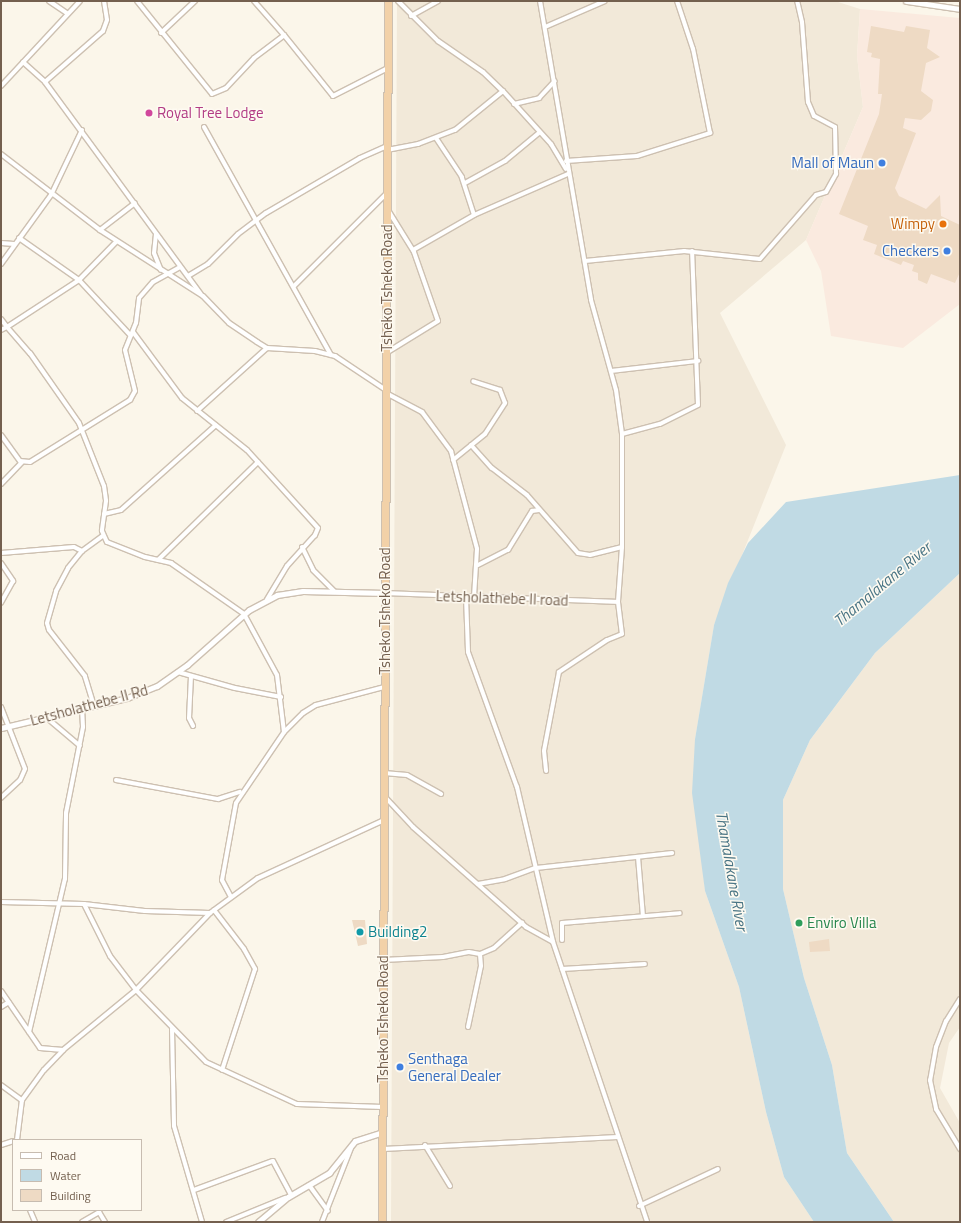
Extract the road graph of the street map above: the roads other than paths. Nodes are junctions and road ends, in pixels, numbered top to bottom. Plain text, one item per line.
1 (49, 1) edge
2 (80, 1) edge
3 (104, 1) edge
4 (137, 1) edge
5 (195, 1) edge
6 (254, 1) edge
7 (388, 1) edge
8 (398, 1) edge
9 (438, 1) edge
10 (540, 1) edge
11 (605, 1) edge
12 (677, 1) edge
13 (797, 1) edge
14 (906, 1) edge
15 (935, 3) edge
16 (960, 9) edge
17 (67, 13) junction
18 (411, 16) junction
19 (545, 27) junction
20 (161, 33) junction
21 (284, 35) junction
22 (22, 62) junction
23 (388, 68) junction
24 (555, 81) junction
25 (45, 82) junction
26 (1, 86) edge
27 (503, 91) junction
28 (514, 104) junction
29 (204, 127) dead end
30 (82, 130) junction
31 (540, 132) junction
32 (436, 138) junction
33 (388, 148) junction
34 (1, 154) edge
35 (566, 161) junction
36 (568, 173) junction
37 (465, 183) junction
38 (387, 193) junction
39 (51, 195) junction
40 (135, 203) junction
41 (387, 208) junction
42 (474, 215) junction
43 (256, 220) junction
44 (100, 230) junction
45 (156, 234) junction
46 (19, 238) junction
47 (116, 242) junction
48 (1, 243) edge
49 (14, 244) junction
50 (412, 250) junction
51 (692, 251) junction
52 (585, 261) junction
53 (1, 264) edge
54 (180, 266) junction
55 (161, 271) junction
56 (166, 274) junction
57 (188, 276) junction
58 (79, 280) junction
59 (294, 286) junction
60 (203, 296) junction
61 (1, 319) edge
62 (7, 327) junction
63 (1, 330) edge
64 (132, 334) junction
65 (268, 348) junction
66 (386, 353) junction
67 (331, 355) junction
68 (698, 361) junction
69 (611, 371) junction
70 (473, 382) dead end
71 (386, 391) junction
72 (197, 411) junction
73 (216, 425) junction
74 (82, 431) junction
75 (622, 434) junction
76 (1, 435) edge
77 (471, 445) junction
78 (453, 460) junction
79 (22, 462) junction
80 (258, 462) junction
81 (1, 484) edge
82 (539, 510) junction
83 (104, 514) junction
84 (103, 536) junction
85 (302, 547) junction
86 (622, 547) junction
87 (82, 551) junction
88 (1, 553) edge
89 (158, 560) junction
90 (1, 563) edge
91 (478, 565) junction
92 (335, 592) junction
93 (386, 593) junction
94 (466, 597) junction
95 (474, 597) junction
96 (267, 599) junction
97 (618, 602) junction
98 (1, 603) edge
99 (244, 614) junction
100 (178, 672) junction
101 (191, 676) junction
102 (384, 687) junction
103 (281, 697) junction
104 (94, 706) junction
105 (1, 707) edge
106 (82, 709) junction
107 (47, 718) junction
108 (9, 726) junction
109 (193, 726) dead end
110 (1, 728) edge
111 (284, 732) junction
112 (80, 746) junction
113 (546, 771) dead end
114 (384, 773) junction
115 (116, 780) dead end
116 (241, 792) junction
117 (384, 794) junction
118 (441, 794) dead end
119 (1, 798) edge
120 (384, 820) junction
121 (672, 853) dead end
122 (638, 857) junction
123 (536, 868) junction
124 (478, 884) junction
125 (231, 897) junction
126 (1, 902) edge
127 (84, 904) junction
128 (60, 905) junction
129 (212, 912) junction
130 (680, 913) dead end
131 (643, 916) junction
132 (522, 923) junction
133 (562, 940) dead end
134 (553, 942) junction
135 (480, 954) junction
136 (383, 960) junction
137 (645, 964) dead end
138 (562, 969) junction
139 (136, 990) junction
140 (1, 991) edge
141 (960, 1000) edge
142 (9, 1002) junction
143 (1, 1007) edge
144 (468, 1027) dead end
145 (172, 1028) junction
146 (29, 1032) junction
147 (63, 1050) junction
148 (222, 1070) junction
149 (1, 1085) edge
150 (22, 1100) junction
151 (383, 1107) junction
152 (383, 1132) junction
153 (618, 1137) junction
154 (16, 1139) edge
155 (12, 1141) edge
156 (353, 1143) junction
157 (1, 1145) edge
158 (425, 1145) junction
159 (383, 1149) junction
160 (960, 1149) edge
161 (718, 1169) dead end
162 (309, 1185) junction
163 (450, 1186) dead end
164 (194, 1190) junction
165 (289, 1196) junction
166 (639, 1206) junction
167 (30, 1211) edge
168 (328, 1211) junction
169 (35, 1222) edge
170 (82, 1222) edge
171 (105, 1222) edge
172 (202, 1222) edge
173 (226, 1222) edge
174 (258, 1222) edge
175 (322, 1222) edge
176 (382, 1222) edge
177 (647, 1222) edge

1 - 17 street
2 - 17 street
3 - 25 street
4 - 20 street
5 - 20 street
6 - 21 street
7 - 23 highway, Tsheko Tsheko Road
8 - 18 street
9 - 18 street
10 - 19 street
11 - 19 street
12 - 35 street
13 - 51 street
14 - 15 street
15 - 16 street
17 - 22 street
18 - 27 street
19 - 24 street
20 - 21 street
21 - 23 street
22 - 25 street
22 - 26 street
23 - 33 highway, Tsheko Tsheko Road
24 - 28 street
24 - 35 street
25 - 30 street
27 - 28 street
27 - 32 street
28 - 31 street
29 - 43 street
30 - 39 street
30 - 40 street
31 - 36 street
31 - 37 street
32 - 33 street
32 - 37 street
33 - 38 highway, Tsheko Tsheko Road
33 - 43 street
34 - 39 street
35 - 36 street
36 - 42 street
36 - 52 street
37 - 42 street
38 - 41 highway, Tsheko Tsheko Road
38 - 59 street
39 - 44 street
39 - 46 street
40 - 44 street
40 - 45 street
41 - 50 street
41 - 66 highway, Tsheko Tsheko Road
42 - 50 street
43 - 57 street
43 - 59 street
44 - 47 street
45 - 54 street
45 - 55 street
46 - 49 street
46 - 58 street
47 - 55 street
47 - 58 street
48 - 49 street
49 - 53 street
50 - 66 street
51 - 52 street
51 - 68 street
52 - 69 street
54 - 56 street
54 - 57 street
55 - 56 street
56 - 60 street
56 - 64 street
57 - 60 street
58 - 62 street
58 - 64 street
59 - 67 street
60 - 65 street
61 - 62 street
62 - 63 street
62 - 74 street
64 - 72 street
64 - 74 street
65 - 67 street
65 - 72 street
66 - 71 highway, Tsheko Tsheko Road
67 - 71 street
68 - 69 street
68 - 75 street
69 - 75 street
70 - 77 street
71 - 78 street
71 - 93 highway, Tsheko Tsheko Road
72 - 73 street
73 - 80 street
73 - 83 street
74 - 79 street
74 - 83 street
75 - 86 street
76 - 79 street
77 - 78 street
77 - 82 street
78 - 91 street
79 - 81 street
80 - 85 street
80 - 89 street
82 - 86 street
82 - 91 street
83 - 84 street
84 - 87 street
84 - 89 street
85 - 92 street
85 - 96 street
86 - 97 street
87 - 88 street
87 - 104 street
89 - 99 street
90 - 98 street
91 - 95 street
92 - 93 street, Letsholathebe II Rd
92 - 96 street, Letsholathebe II Rd
93 - 94 street, Letsholathebe II road
93 - 102 highway, Tsheko Tsheko Road
94 - 95 street, Letsholathebe II road
94 - 123 street
95 - 97 street, Letsholathebe II road
96 - 99 street, Letsholathebe II Rd
97 - 113 street
99 - 100 street, Letsholathebe II Rd
99 - 103 street
100 - 101 street
100 - 104 street, Letsholathebe II Rd
101 - 103 street
101 - 109 street
102 - 111 street
102 - 114 highway, Tsheko Tsheko Road
103 - 111 street
104 - 106 street, Letsholathebe II Rd
105 - 108 street
106 - 107 street, Letsholathebe II Rd
106 - 112 street
107 - 108 street, Letsholathebe II Rd
107 - 112 street
108 - 110 street, Letsholathebe II Rd
108 - 119 street
111 - 116 street
112 - 128 street
114 - 117 highway, Tsheko Tsheko Road
114 - 118 street
115 - 116 street
116 - 125 street
117 - 120 highway, Tsheko Tsheko Road
117 - 124 street
120 - 125 street
120 - 136 highway, Tsheko Tsheko Road
121 - 122 street
122 - 123 street
122 - 131 street
123 - 124 street
123 - 134 street
124 - 132 street
125 - 129 street
126 - 128 street
127 - 128 street
127 - 129 street
127 - 139 street
128 - 146 street
129 - 139 street
129 - 148 street
130 - 131 street
131 - 133 street
132 - 134 street
132 - 135 street
134 - 138 street
135 - 136 street
135 - 144 street
136 - 151 highway, Tsheko Tsheko Road
137 - 138 street
138 - 153 street
139 - 145 street
139 - 147 street
140 - 142 street
141 - 160 street
142 - 143 street
142 - 146 street
145 - 148 street
145 - 164 street
146 - 147 street
147 - 150 street
148 - 151 street
149 - 150 street
150 - 154 street
151 - 152 highway, Tsheko Tsheko Road
152 - 156 street
152 - 159 highway, Tsheko Tsheko Road
153 - 158 street
153 - 166 street
155 - 157 street
156 - 162 street
156 - 168 street
158 - 159 street
158 - 163 street
159 - 176 highway, Tsheko Tsheko Road
161 - 166 street
162 - 165 street
162 - 168 street
164 - 165 street
164 - 172 street
165 - 173 street
165 - 174 street
166 - 177 street
167 - 169 street
168 - 175 street
170 - 171 street

